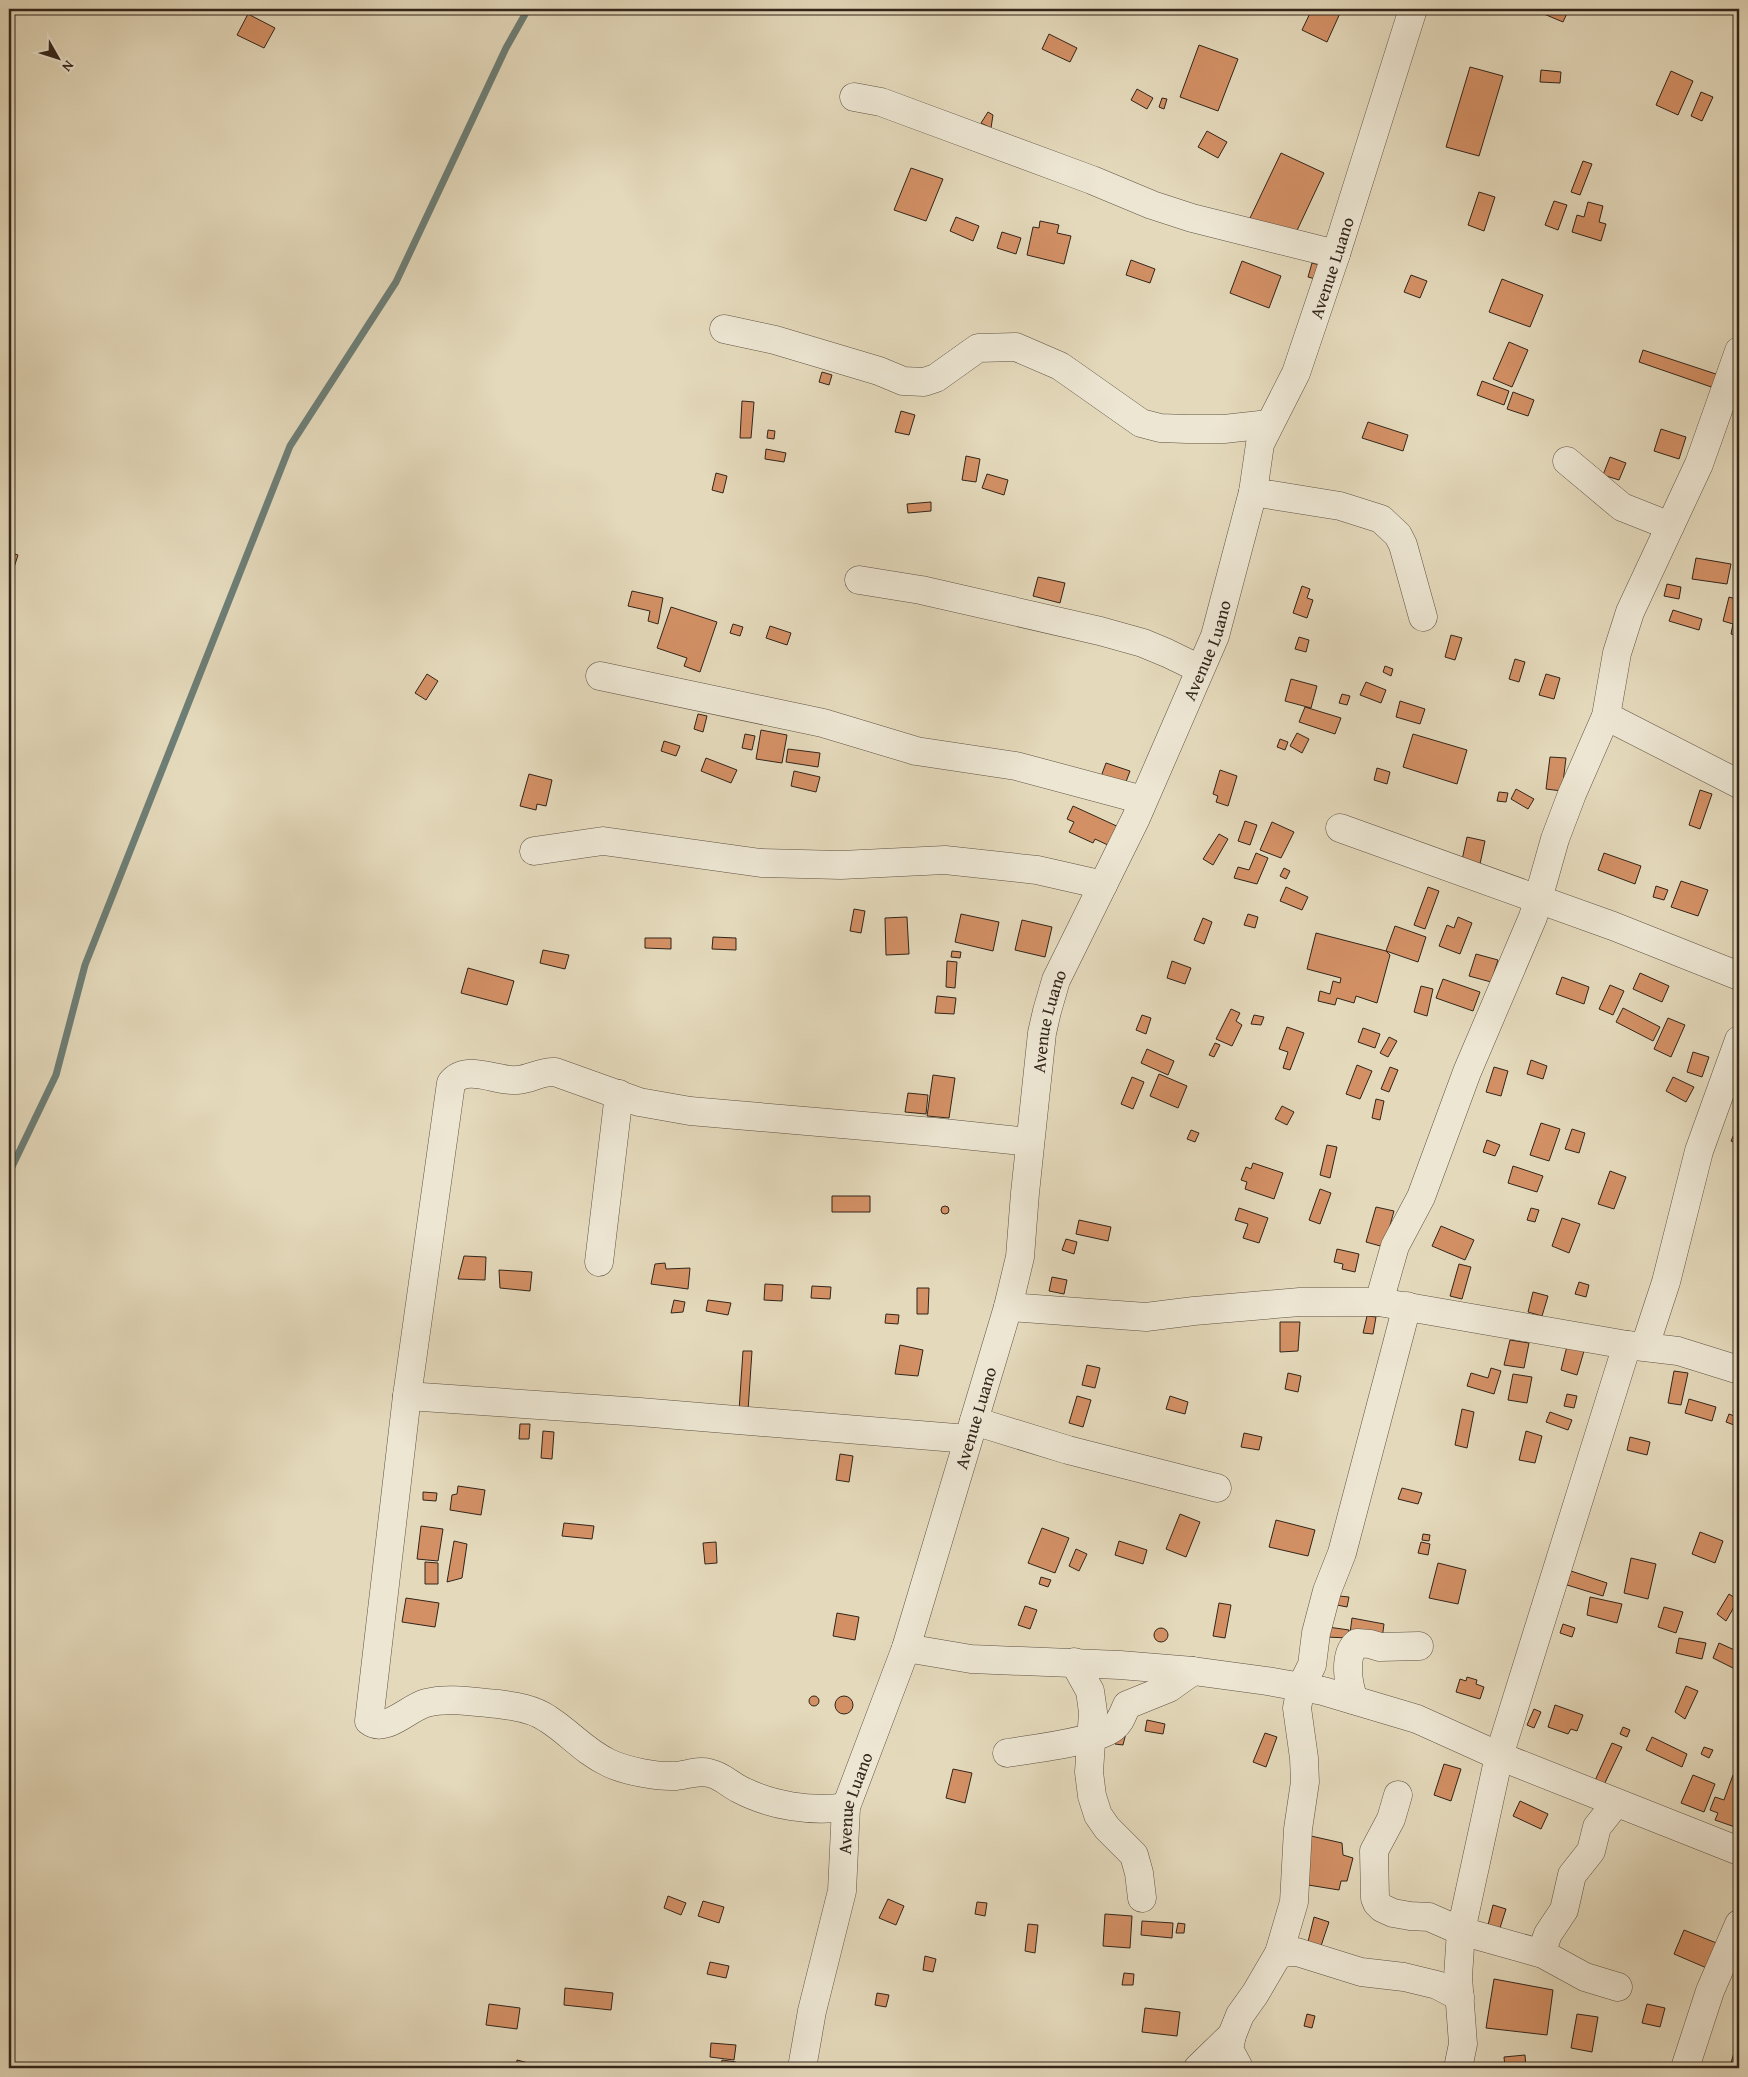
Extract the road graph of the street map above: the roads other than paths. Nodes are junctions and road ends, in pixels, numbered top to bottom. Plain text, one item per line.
1 (1413, 9) edge
2 (854, 97) dead end
3 (1336, 254) junction
4 (724, 329) dead end
5 (1739, 351) edge
6 (1269, 424) junction
7 (1567, 461) dead end
8 (1253, 492) junction
9 (1670, 526) junction
10 (859, 580) dead end
11 (1423, 617) dead end
12 (1200, 669) junction
13 (600, 676) dead end
14 (1606, 716) junction
15 (1739, 784) edge
16 (1143, 800) junction
17 (1340, 828) dead end
18 (534, 852) dead end
19 (1103, 885) junction
20 (1538, 899) junction
21 (1739, 976) edge
22 (1739, 1040) edge
23 (619, 1094) junction
24 (1030, 1142) junction
25 (599, 1262) dead end
26 (1379, 1302) junction
27 (1407, 1306) junction
28 (1008, 1307) junction
29 (1636, 1345) junction
30 (1739, 1370) edge
31 (407, 1396) junction
32 (971, 1430) junction
33 (1217, 1488) dead end
34 (1419, 1646) dead end
35 (906, 1648) junction
36 (1074, 1662) junction
37 (1193, 1672) junction
38 (1301, 1687) junction
39 (1354, 1700) junction
40 (1090, 1737) junction
41 (1007, 1753) dead end
42 (1499, 1756) junction
43 (1398, 1795) dead end
44 (1616, 1803) junction
45 (846, 1807) junction
46 (1739, 1851) edge
47 (1470, 1892) junction
48 (1142, 1898) dead end
49 (1430, 1917) junction
50 (1739, 1924) edge
51 (1461, 1931) junction
52 (1278, 1953) junction
53 (1544, 1954) junction
54 (1618, 1987) dead end
55 (1460, 1997) junction
56 (1232, 2035) junction
57 (809, 2063) edge
58 (1198, 2068) edge
59 (1238, 2068) edge
60 (1458, 2068) edge
61 (1685, 2068) edge

1 - 3 street, Avenue Luano
2 - 3 street
3 - 6 street, Avenue Luano
4 - 6 street
5 - 9 street
6 - 8 street, Avenue Luano
7 - 9 street
8 - 11 street
8 - 12 street, Avenue Luano
9 - 14 street
10 - 12 street
12 - 16 street, Avenue Luano
13 - 16 street
14 - 15 street
14 - 20 street
16 - 19 street, Avenue Luano
17 - 20 street
18 - 19 street
19 - 24 street, Avenue Luano
20 - 21 street
20 - 26 street
22 - 29 street
23 - 24 street
23 - 25 street
23 - 31 street
24 - 28 street, Avenue Luano
26 - 27 street
26 - 28 street
27 - 29 street
27 - 38 street
28 - 32 street, Avenue Luano
29 - 30 street
29 - 42 street
31 - 32 street
31 - 45 street
32 - 33 street
32 - 35 street, Avenue Luano
34 - 39 street
35 - 36 street
35 - 45 street, Avenue Luano
36 - 37 street
36 - 40 street
37 - 38 street
37 - 40 street
38 - 39 street
38 - 52 street
39 - 42 street
40 - 41 street
40 - 48 street
42 - 44 street
42 - 47 street
43 - 49 street
44 - 46 street
44 - 53 street
45 - 57 street, Avenue Luano
47 - 49 street
47 - 51 street
49 - 51 street
50 - 61 street
51 - 53 street
51 - 55 street
52 - 55 street
52 - 56 street
53 - 54 street
55 - 60 street
56 - 58 street
56 - 59 street

